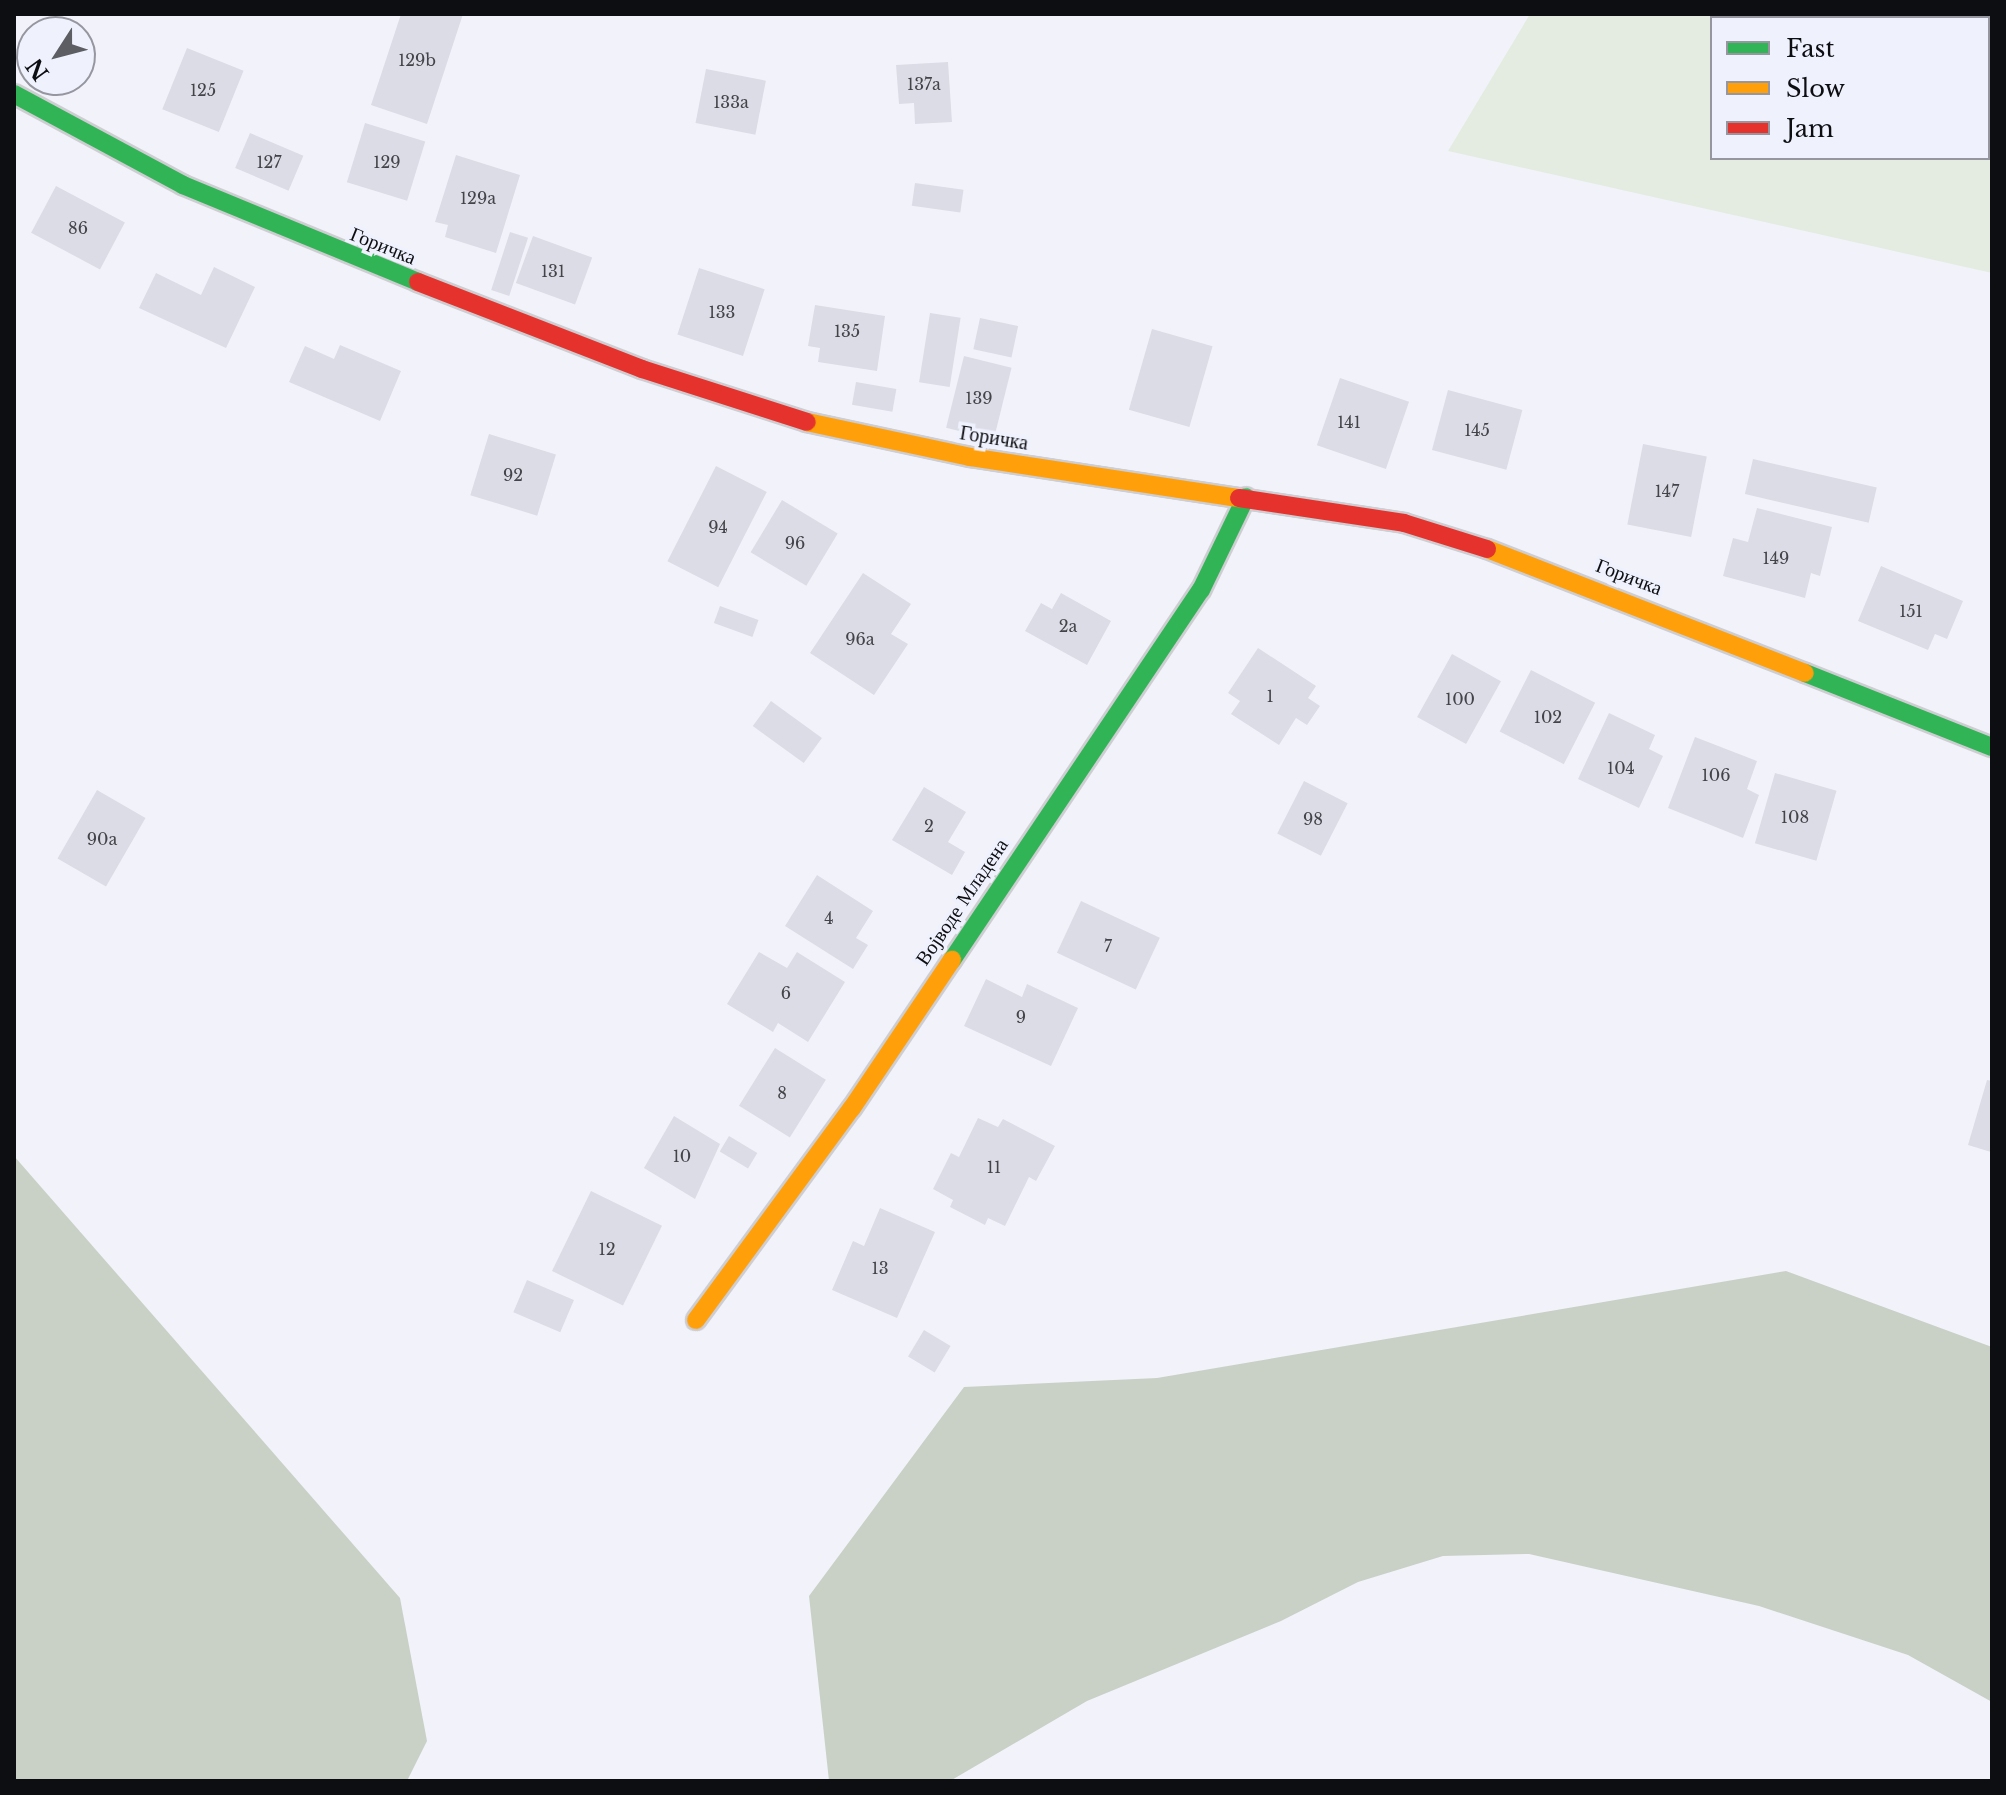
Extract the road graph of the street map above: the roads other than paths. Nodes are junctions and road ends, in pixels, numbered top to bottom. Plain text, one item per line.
1 (14, 94) edge
2 (1246, 497) junction
3 (1992, 747) edge
4 (696, 1320) dead end

1 - 2 street, Горичка
2 - 3 street, Горичка
2 - 4 street, Војводе Младена

